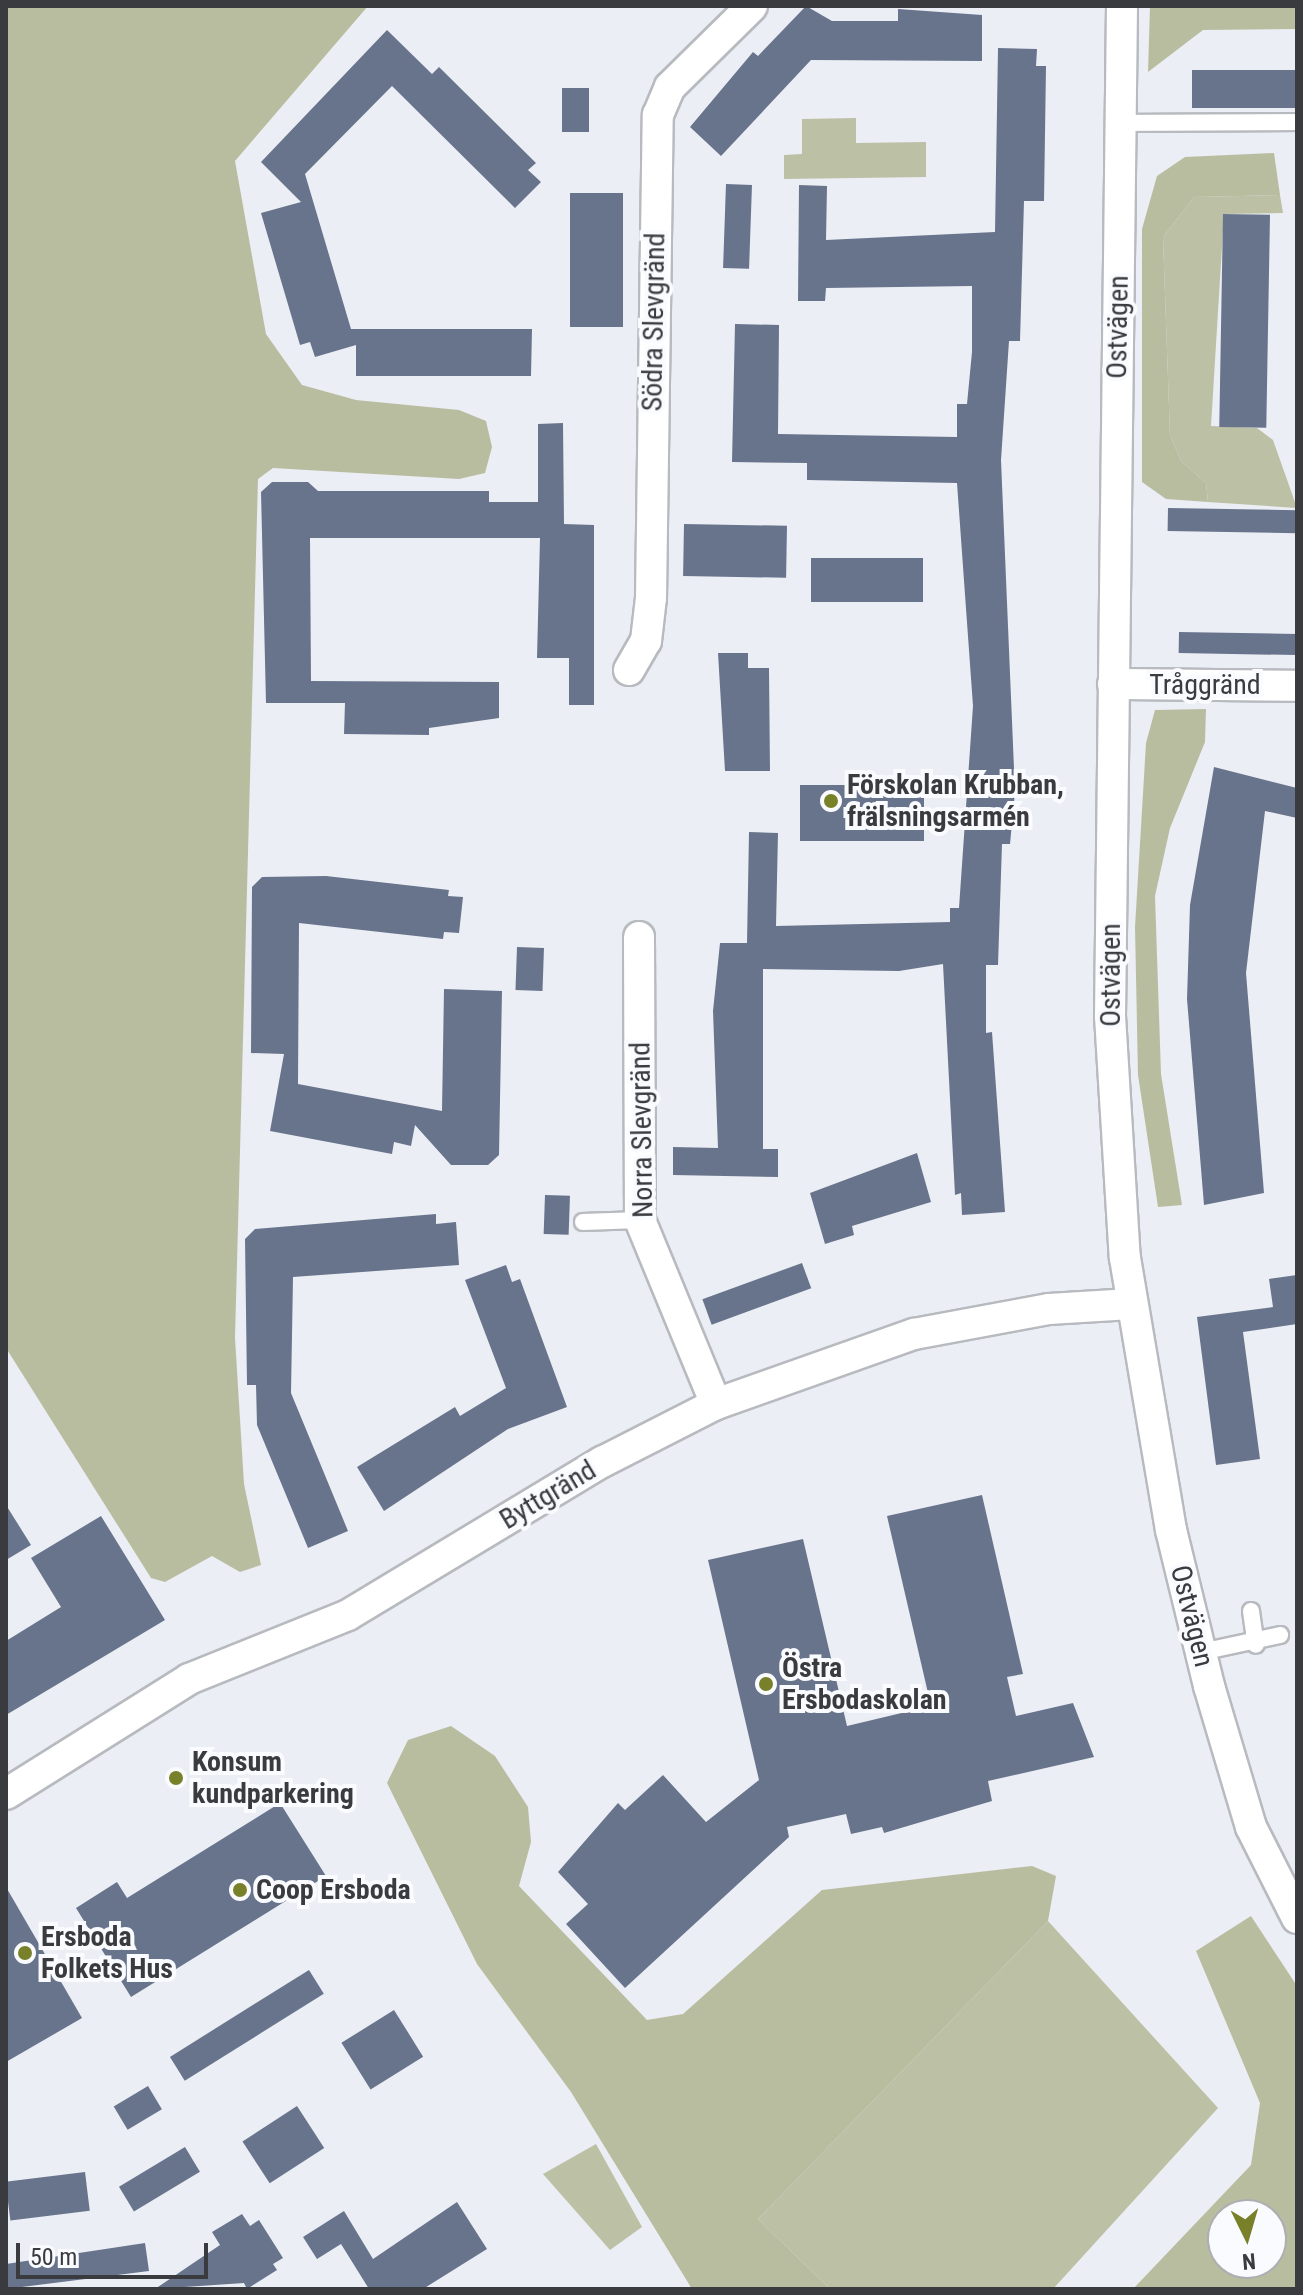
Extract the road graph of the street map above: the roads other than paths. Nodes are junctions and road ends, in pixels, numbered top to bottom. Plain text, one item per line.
1 (752, 6) edge
2 (1122, 6) edge
3 (1297, 122) edge
4 (1120, 123) junction
5 (629, 670) dead end
6 (1113, 684) junction
7 (1297, 686) edge
8 (639, 937) dead end
9 (640, 1220) junction
10 (583, 1222) dead end
11 (1131, 1304) junction
12 (716, 1404) junction
13 (1251, 1611) dead end
14 (1280, 1635) dead end
15 (1256, 1645) junction
16 (1201, 1652) junction
17 (6, 1794) edge
18 (1297, 1918) edge

1 - 5 street, Södra Slevgränd
2 - 4 street, Ostvägen
3 - 4 lane
4 - 6 street, Ostvägen
6 - 7 street, Tråggränd
6 - 11 street, Ostvägen
8 - 9 street, Norra Slevgränd
9 - 10 lane
9 - 12 street, Norra Slevgränd
11 - 12 street, Byttgränd
11 - 16 street, Ostvägen
12 - 17 street, Byttgränd
13 - 15 lane
14 - 15 lane
15 - 16 lane
16 - 18 street, Ostvägen

